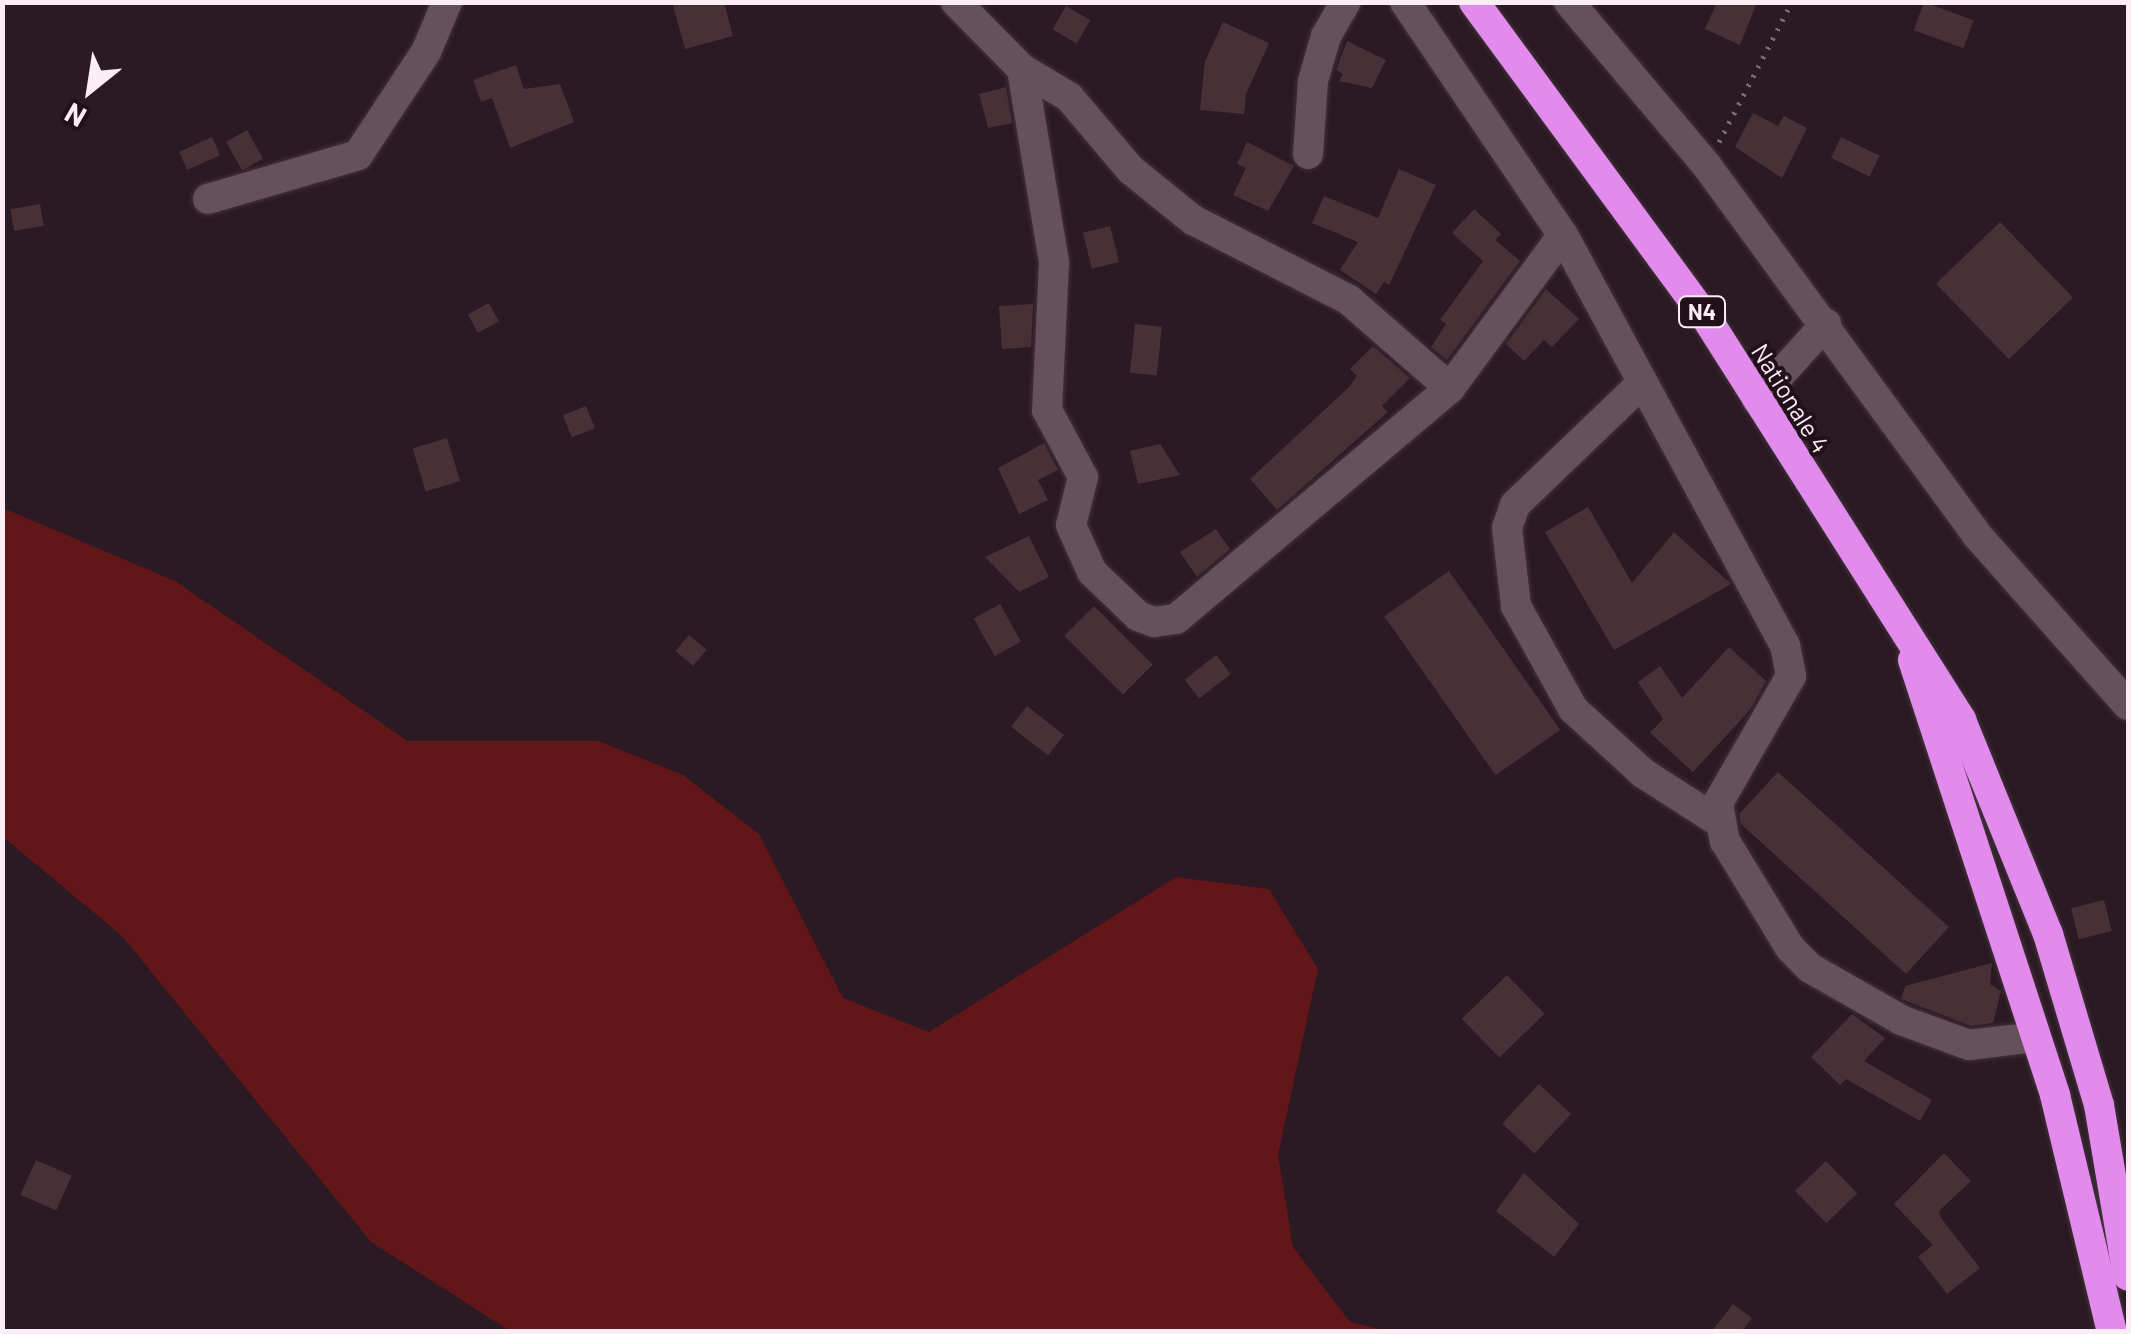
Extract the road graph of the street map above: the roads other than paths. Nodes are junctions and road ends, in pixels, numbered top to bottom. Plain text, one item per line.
1 (447, 2) edge
2 (956, 2) edge
3 (1346, 2) edge
4 (1405, 2) edge
5 (1474, 2) edge
6 (1569, 2) edge
7 (1022, 68) junction
8 (1308, 154) dead end
9 (208, 199) dead end
10 (1562, 235) junction
11 (1826, 324) junction
12 (1642, 383) junction
13 (1450, 388) junction
14 (1757, 400) junction
15 (1907, 637) junction
16 (2128, 705) edge
17 (1716, 820) junction
18 (2035, 1037) junction
19 (2128, 1276) edge
20 (2112, 1332) edge

1 - 9 street
2 - 7 street
3 - 8 street
4 - 10 street
5 - 14 highway, Nationale 4 / N4
6 - 11 street
7 - 13 street
7 - 13 street
10 - 12 street
10 - 13 street
11 - 14 street
11 - 16 street
12 - 17 street
12 - 17 street
14 - 15 highway, Nationale 4 / N4
15 - 18 highway, Nationale 4 / N4
15 - 19 highway, Nationale 4 / N4
17 - 18 street
18 - 20 highway, Nationale 4 / N4

